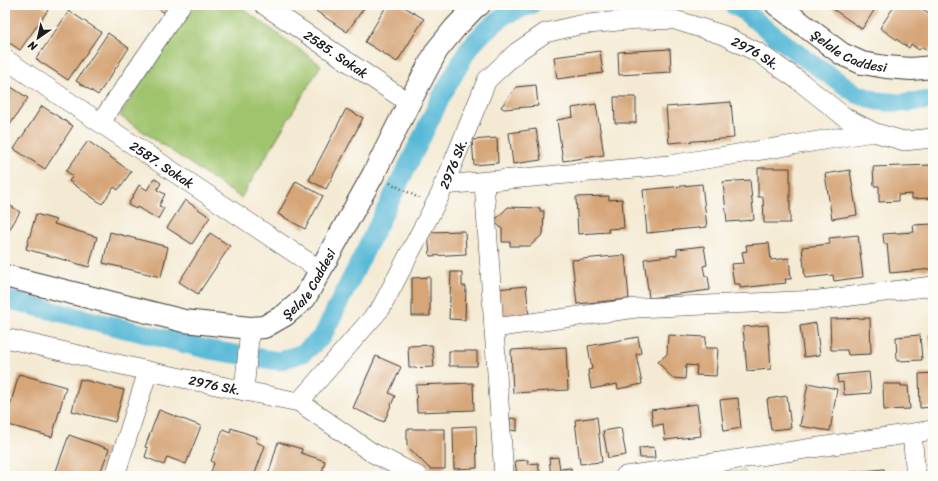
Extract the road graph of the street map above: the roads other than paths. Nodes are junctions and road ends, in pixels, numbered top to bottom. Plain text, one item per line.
1 (181, 5) edge
2 (264, 5) edge
3 (479, 5) edge
4 (777, 5) edge
5 (5, 58) edge
6 (933, 67) edge
7 (408, 103) junction
8 (102, 122) junction
9 (872, 132) junction
10 (933, 138) edge
11 (484, 182) junction
12 (443, 185) junction
13 (320, 270) junction
14 (5, 276) edge
15 (933, 286) edge
16 (250, 328) junction
17 (494, 328) junction
18 (5, 338) edge
19 (148, 371) junction
20 (244, 384) junction
21 (299, 402) junction
22 (933, 430) edge
23 (912, 434) junction
24 (115, 476) edge
25 (418, 476) edge
26 (504, 476) edge
27 (625, 476) edge
28 (916, 476) edge

1 - 8 street
2 - 7 street, 2585. Sokak
3 - 7 street, Şelale Caddesi
4 - 6 street, Şelale Caddesi
5 - 8 street, 2587. Sokak
7 - 13 street, Şelale Caddesi
8 - 13 street, 2587. Sokak
9 - 10 street, 2976 Sk.
9 - 11 street
9 - 12 street, 2976 Sk.
11 - 12 street
11 - 17 street
12 - 21 street, 2976 Sk.
13 - 16 street, Şelale Caddesi
14 - 16 street, Şelale Caddesi
15 - 17 street
16 - 20 street
17 - 26 street
18 - 19 street, 2976 Sk.
19 - 20 street, 2976 Sk.
19 - 24 street
20 - 21 street, 2976 Sk.
21 - 25 street
22 - 23 street
23 - 27 street
23 - 28 street

